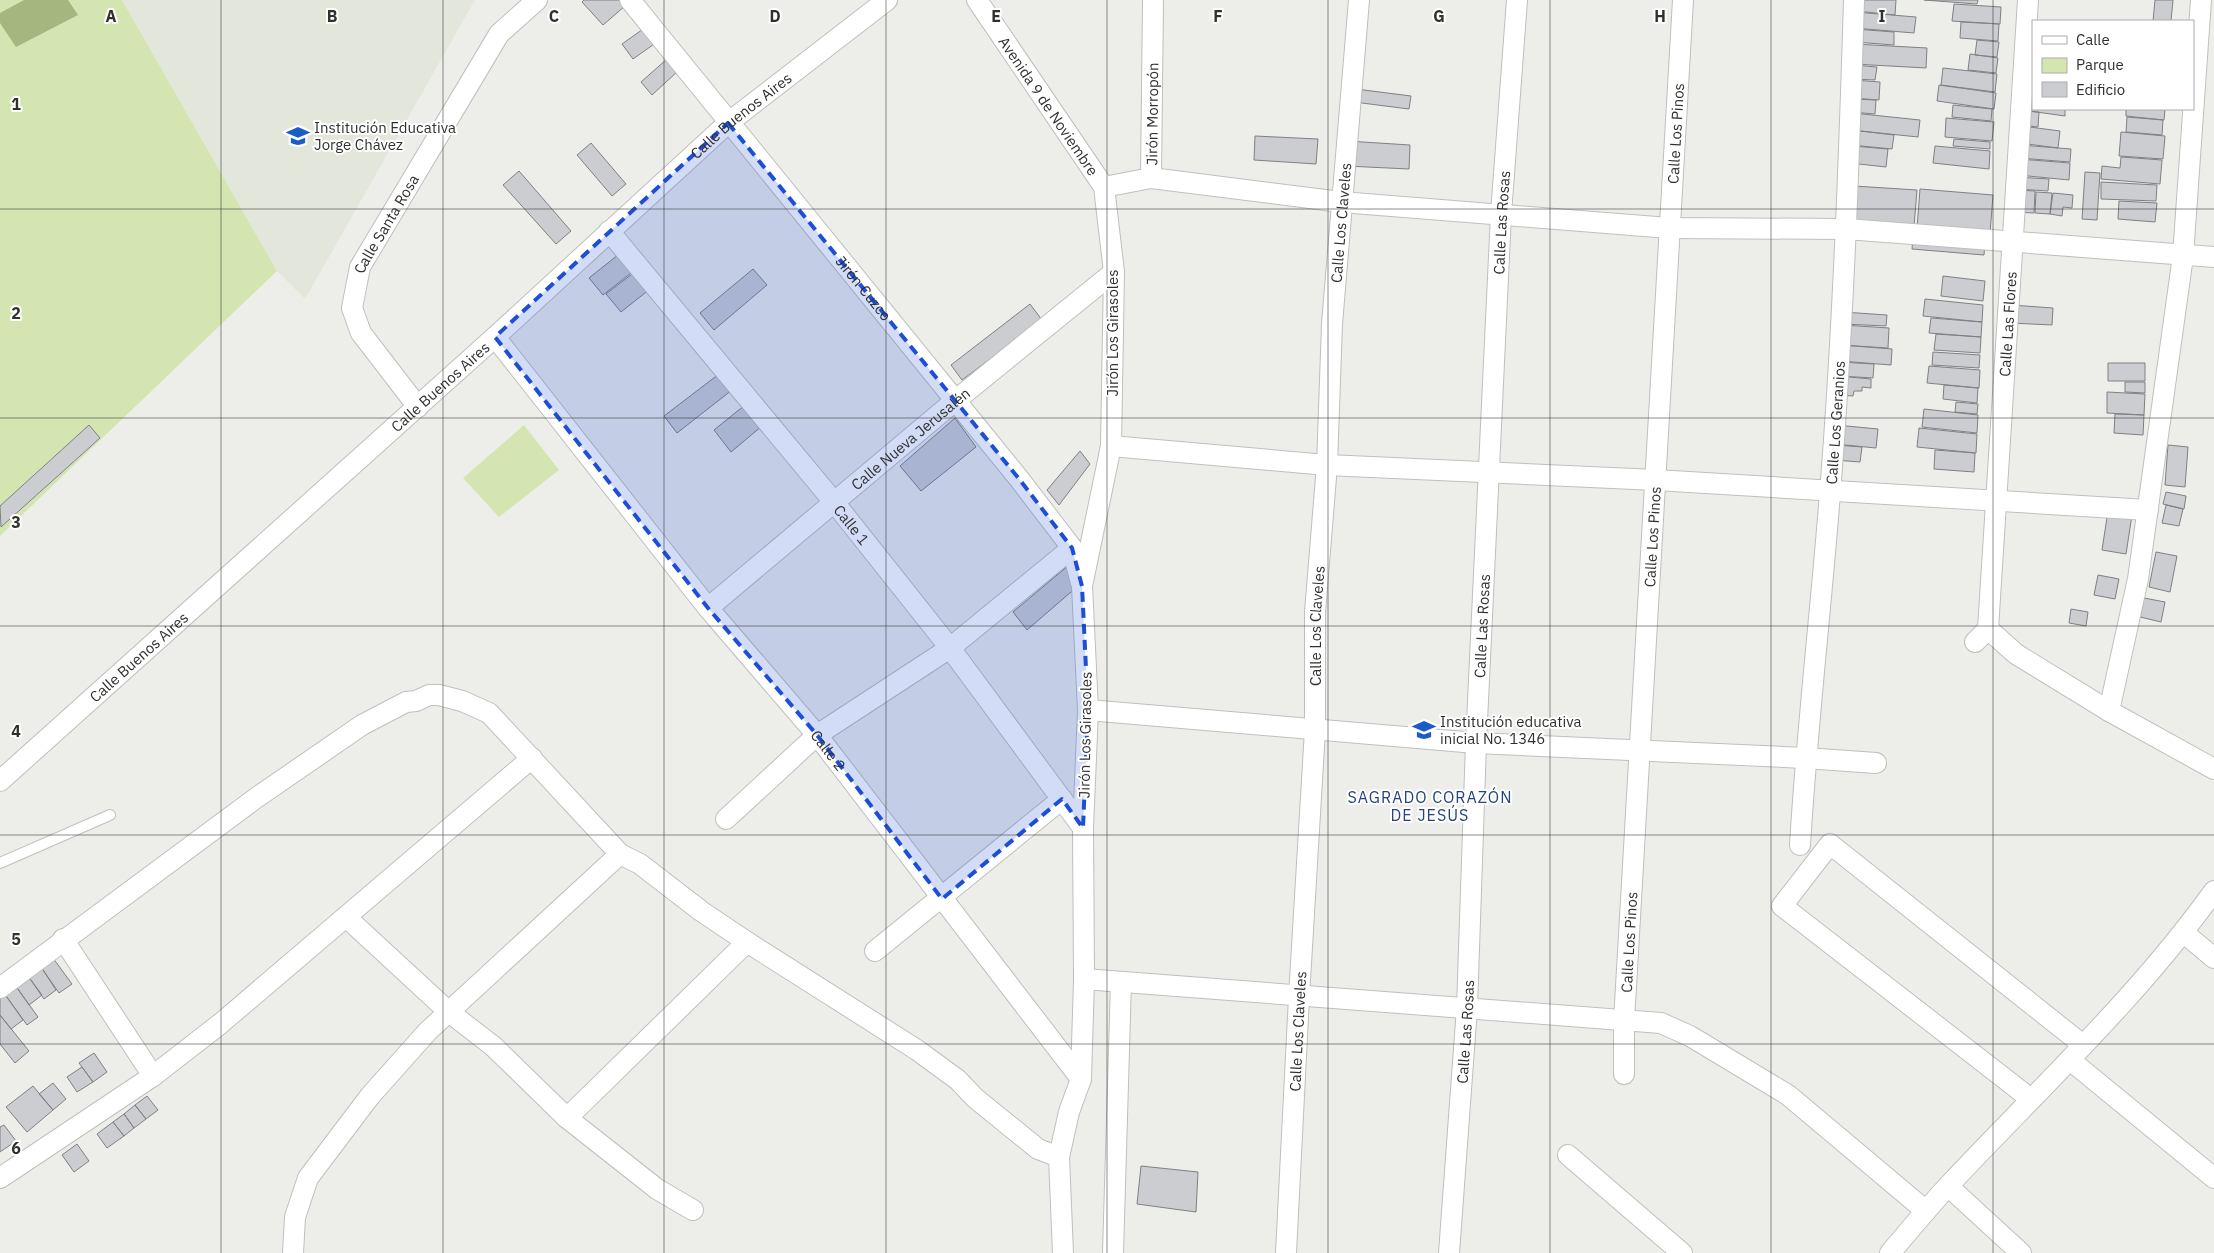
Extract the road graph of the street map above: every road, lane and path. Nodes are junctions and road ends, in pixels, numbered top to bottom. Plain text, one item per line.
1 (537, 0) edge
2 (630, 0) edge
3 (887, 0) edge
4 (977, 0) edge
5 (1154, 0) edge
6 (1359, 0) edge
7 (1517, 0) edge
8 (1683, 0) edge
9 (1854, 0) edge
10 (2028, 0) edge
11 (2201, 0) edge
12 (2194, 94) edge
13 (2193, 110) edge
14 (728, 123) junction
15 (1151, 178) junction
16 (1104, 187) junction
17 (1341, 202) junction
18 (1501, 214) junction
19 (1670, 228) junction
20 (1846, 229) junction
21 (609, 231) junction
22 (2012, 242) junction
23 (2182, 256) junction
24 (2214, 257) edge
25 (1114, 272) junction
26 (495, 337) junction
27 (956, 400) junction
28 (418, 407) junction
29 (1111, 446) junction
30 (1327, 465) junction
31 (1490, 472) junction
32 (1656, 480) junction
33 (1830, 492) junction
34 (1996, 501) junction
35 (834, 502) junction
36 (2148, 510) junction
37 (1072, 548) junction
38 (1082, 586) junction
39 (708, 608) junction
40 (950, 648) junction
41 (1088, 710) junction
42 (2109, 710) junction
43 (1315, 730) junction
44 (817, 735) junction
45 (1476, 743) junction
46 (1640, 752) junction
47 (532, 758) junction
48 (1805, 758) junction
49 (1876, 763) dead end
50 (2214, 770) edge
51 (0, 781) edge
52 (1062, 799) junction
53 (110, 815) dead end
54 (726, 819) dead end
55 (1083, 828) junction
56 (1800, 845) dead end
57 (620, 854) junction
58 (0, 863) edge
59 (2214, 891) edge
60 (942, 899) junction
61 (346, 917) junction
62 (2184, 933) junction
63 (63, 939) junction
64 (747, 942) junction
65 (875, 951) dead end
66 (2214, 958) edge
67 (1084, 979) junction
68 (1121, 982) junction
69 (0, 988) edge
70 (1298, 997) junction
71 (1467, 1008) junction
72 (449, 1012) junction
73 (1624, 1021) junction
74 (2077, 1053) junction
75 (1624, 1074) dead end
76 (153, 1076) junction
77 (1081, 1079) junction
78 (2031, 1098) junction
79 (567, 1118) junction
80 (1568, 1155) dead end
81 (1059, 1157) junction
82 (0, 1178) edge
83 (2214, 1178) edge
84 (1948, 1186) junction
85 (692, 1210) dead end
86 (1926, 1211) junction
87 (293, 1253) edge
88 (1063, 1253) edge
89 (1113, 1253) edge
90 (1286, 1253) edge
91 (1449, 1253) edge
92 (1682, 1253) edge
93 (1890, 1253) edge
94 (2021, 1253) edge

1 - 28 street, Calle Santa Rosa
2 - 14 street, Jirón Cuzco
3 - 14 street, Calle Buenos Aires
4 - 16 street, Avenida 9 de Noviembre
5 - 15 street, Jirón Morropón
6 - 17 street, Calle Los Claveles
7 - 18 street, Calle Las Rosas
8 - 19 street, Calle Los Pinos
9 - 20 street, Calle Los Geranios
10 - 22 street, Calle Las Flores
11 - 12 street
13 - 23 street
14 - 21 street, Calle Buenos Aires
14 - 27 street, Jirón Cuzco
15 - 16 street, Jirón Morropón
15 - 17 street
16 - 25 street, Jirón Los Girasoles
17 - 18 street
17 - 30 street, Calle Los Claveles
18 - 19 street
18 - 31 street, Calle Las Rosas
19 - 20 street
19 - 32 street, Calle Los Pinos
20 - 22 street
20 - 33 street, Calle Los Geranios
21 - 26 street, Calle Buenos Aires
21 - 35 street, Calle 1
22 - 23 street
22 - 34 street, Calle Las Flores
23 - 24 street
23 - 36 street
25 - 27 street, Calle Nueva Jerusalén
25 - 29 street, Jirón Los Girasoles
26 - 28 street, Calle Buenos Aires
26 - 39 street, Calle 2
27 - 35 street, Calle Nueva Jerusalén
27 - 37 street, Jirón Cuzco
28 - 51 street, Calle Buenos Aires
29 - 30 street
29 - 38 street, Jirón Los Girasoles
30 - 31 street
30 - 43 street, Calle Los Claveles
31 - 32 street
31 - 45 street, Calle Las Rosas
32 - 33 street
32 - 46 street, Calle Los Pinos
33 - 34 street
33 - 48 street, Calle Los Geranios
34 - 36 street
34 - 42 street, Calle Las Flores
35 - 39 street, Calle Nueva Jerusalén
35 - 40 street, Calle 1
36 - 42 street
37 - 38 street, Jirón Cuzco
37 - 40 street
38 - 41 street, Jirón Los Girasoles
39 - 44 street, Calle 2
40 - 44 street
40 - 52 street, Calle 1
41 - 43 street
41 - 55 street, Jirón Los Girasoles
42 - 50 street
43 - 45 street
43 - 70 street, Calle Los Claveles
44 - 54 street
44 - 60 street, Calle 2
45 - 46 street
45 - 71 street, Calle Las Rosas
46 - 48 street
46 - 73 street, Calle Los Pinos
47 - 57 street
47 - 61 street
47 - 63 street
48 - 49 street
48 - 56 street, Calle Los Geranios
52 - 55 street, Calle 1
52 - 60 street
53 - 58 lane
55 - 67 street, Jirón Los Girasoles
57 - 64 street
57 - 72 street
59 - 62 street
60 - 65 street
60 - 77 street, Calle 2
61 - 72 street
61 - 76 street
62 - 66 street
62 - 74 street
63 - 69 street
63 - 76 street
64 - 79 street
64 - 81 street
67 - 68 street
67 - 77 street, Jirón Los Girasoles
68 - 70 street
68 - 89 street
70 - 71 street
70 - 90 street, Calle Los Claveles
71 - 73 street
71 - 91 street, Calle Las Rosas
72 - 79 street
72 - 87 street
73 - 75 street, Calle Los Pinos
73 - 86 street
74 - 78 street
74 - 78 street
74 - 83 street
76 - 82 street
77 - 81 street, Jirón Los Girasoles
78 - 84 street
79 - 85 street
80 - 92 street
81 - 88 street, Jirón Los Girasoles
84 - 86 street
84 - 94 street
86 - 93 street

